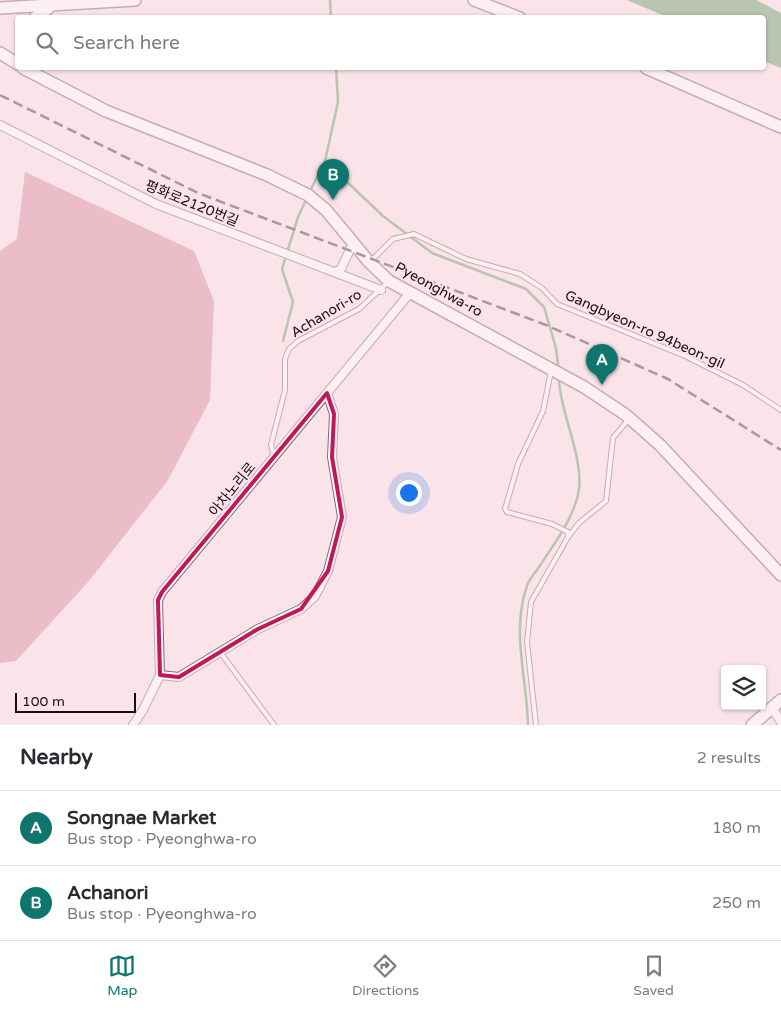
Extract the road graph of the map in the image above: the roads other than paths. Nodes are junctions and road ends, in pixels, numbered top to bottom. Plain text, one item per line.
1 (14, 0) edge
2 (135, 0) edge
3 (474, 0) edge
4 (0, 8) edge
5 (42, 10) edge
6 (512, 15) edge
7 (0, 53) edge
8 (15, 62) edge
9 (27, 70) edge
10 (44, 70) edge
11 (651, 70) edge
12 (65, 90) junction
13 (0, 125) edge
14 (781, 127) edge
15 (353, 243) junction
16 (369, 262) junction
17 (335, 272) junction
18 (385, 286) junction
19 (410, 293) junction
20 (551, 369) junction
21 (327, 393) junction
22 (781, 410) edge
23 (630, 418) junction
24 (274, 456) junction
25 (568, 537) junction
26 (780, 575) edge
27 (220, 652) junction
28 (160, 675) junction
29 (781, 690) edge
30 (781, 700) edge
31 (776, 708) edge
32 (781, 722) edge
33 (133, 725) edge
34 (274, 725) edge
35 (536, 725) edge
36 (752, 725) edge

1 - 5 main road
2 - 5 main road
3 - 6 main road
4 - 5 main road
7 - 8 main road
9 - 12 main road, Pyeonghwa-ro
10 - 12 main road
11 - 14 main road
12 - 15 main road, Pyeonghwa-ro
13 - 17 street, 평화로2120번길
15 - 16 main road, Pyeonghwa-ro
15 - 17 street
16 - 18 main road, Pyeonghwa-ro
16 - 22 lane, Gangbyeon-ro 94beon-gil
17 - 18 street, 평화로2120번길
18 - 19 main road, Pyeonghwa-ro
18 - 24 lane, Achanori-ro
19 - 20 main road, Pyeonghwa-ro
19 - 21 street, 아차노리로
20 - 23 main road, Pyeonghwa-ro
20 - 25 lane
21 - 24 street, 아차노리로
21 - 27 street
23 - 25 lane
23 - 26 main road, Pyeonghwa-ro
24 - 28 street, 아차노리로
25 - 35 lane
27 - 28 street
27 - 34 lane
28 - 33 street, 아차노리로
29 - 31 main road
30 - 31 main road
31 - 32 street
31 - 36 main road

